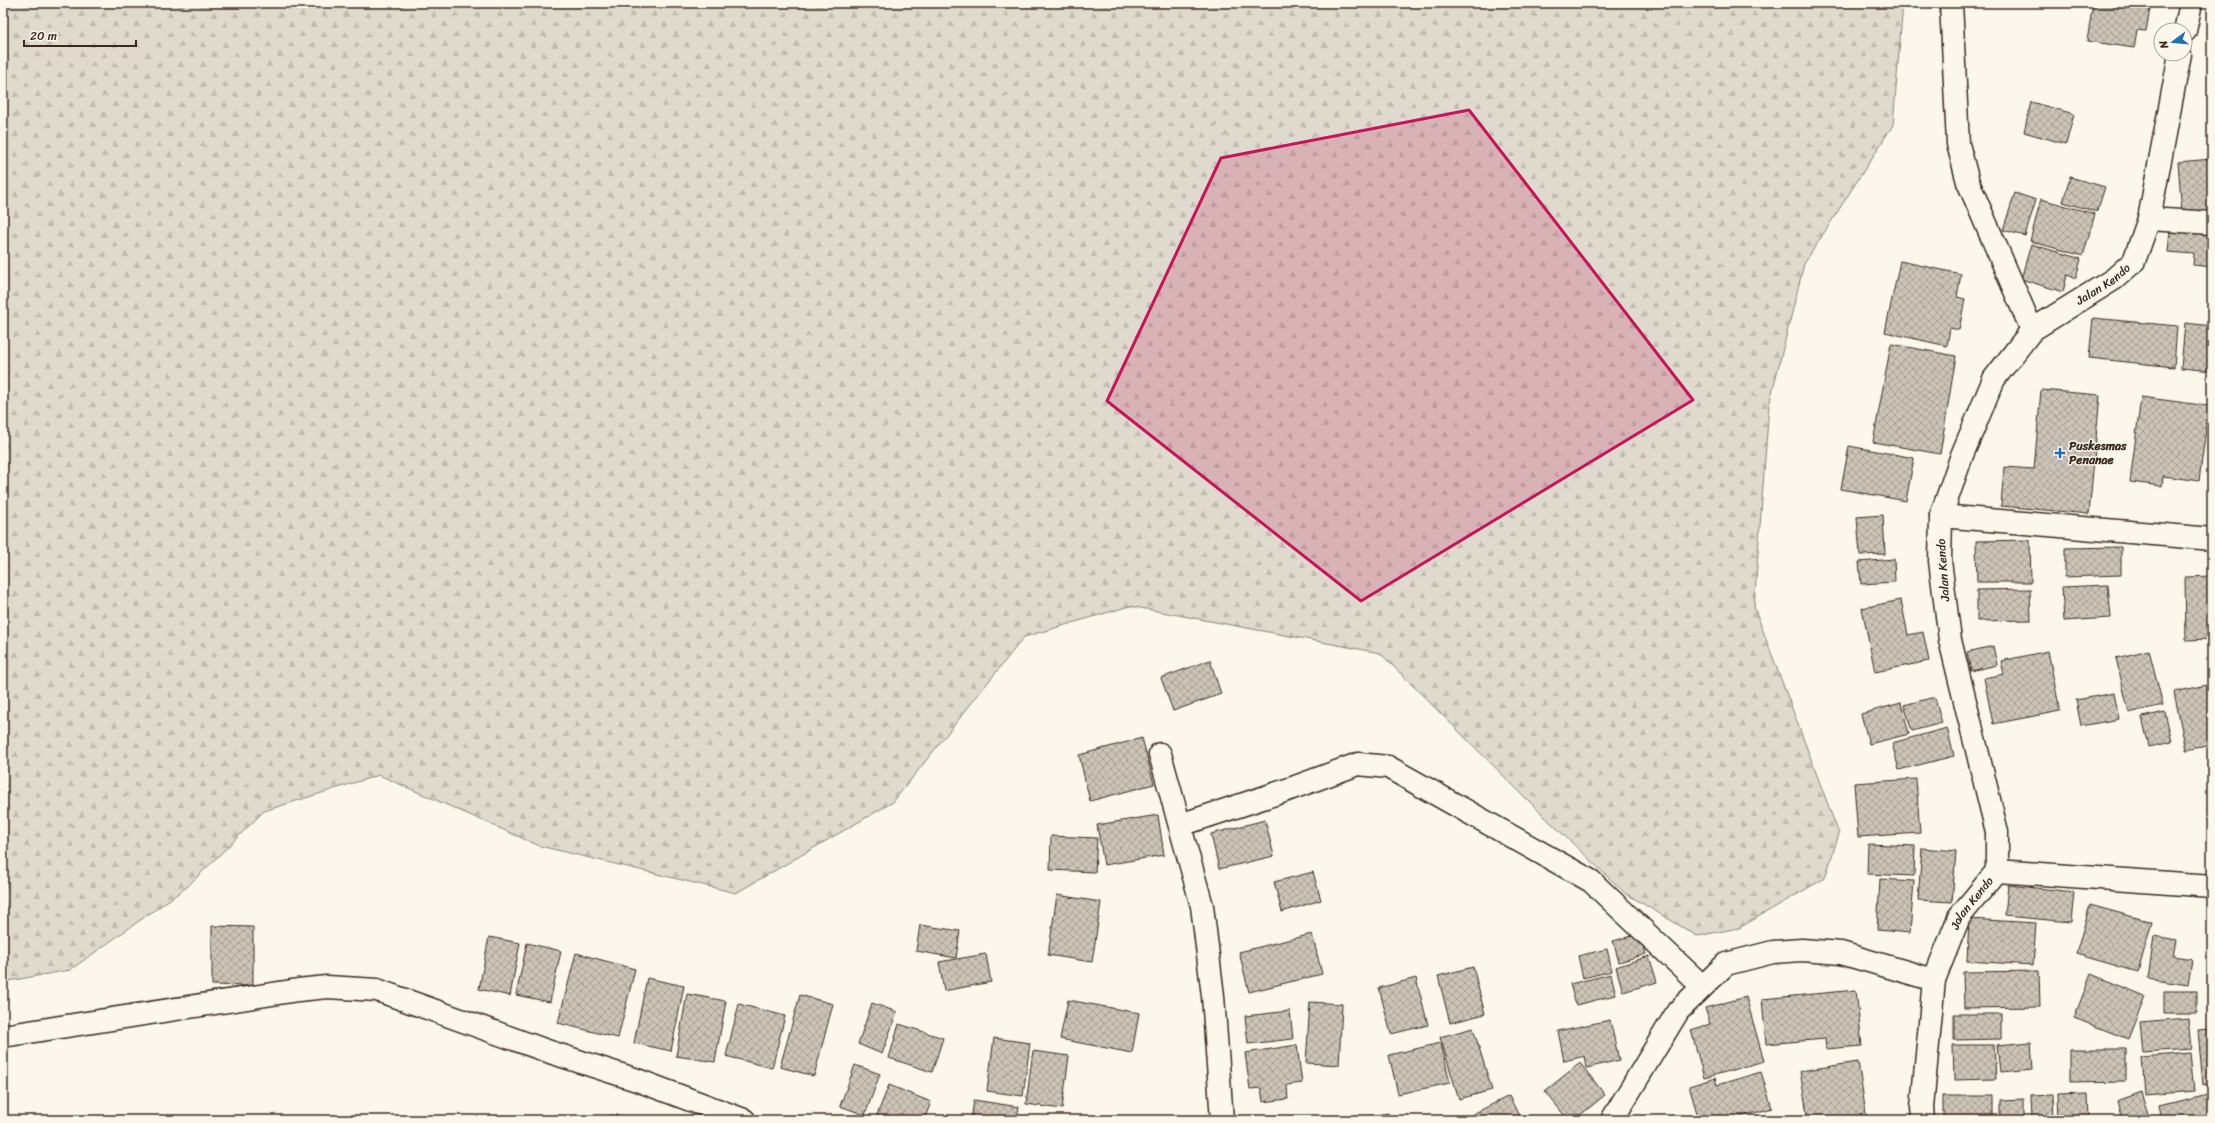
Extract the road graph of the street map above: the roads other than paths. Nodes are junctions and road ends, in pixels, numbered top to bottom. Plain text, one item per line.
1 (1951, 3) edge
2 (2191, 3) edge
3 (2187, 22) edge
4 (2178, 62) edge
5 (2149, 219) junction
6 (2212, 223) edge
7 (2032, 330) junction
8 (1941, 516) junction
9 (2212, 538) edge
10 (1160, 754) dead end
11 (1180, 825) junction
12 (1997, 871) junction
13 (2212, 886) edge
14 (1934, 980) junction
15 (1702, 986) junction
16 (3, 1036) edge
17 (744, 1120) edge
18 (1222, 1120) edge
19 (1612, 1120) edge
20 (1923, 1120) edge

1 - 7 street
2 - 3 street
4 - 5 street, Jalan Kendo
5 - 6 street
5 - 7 street, Jalan Kendo
7 - 8 street, Jalan Kendo
8 - 9 street
8 - 12 street, Jalan Kendo
10 - 11 street
11 - 15 street
11 - 18 street
12 - 13 street
12 - 14 street, Jalan Kendo
14 - 15 street
14 - 20 street, Jalan Kendo
15 - 19 street
16 - 17 street

